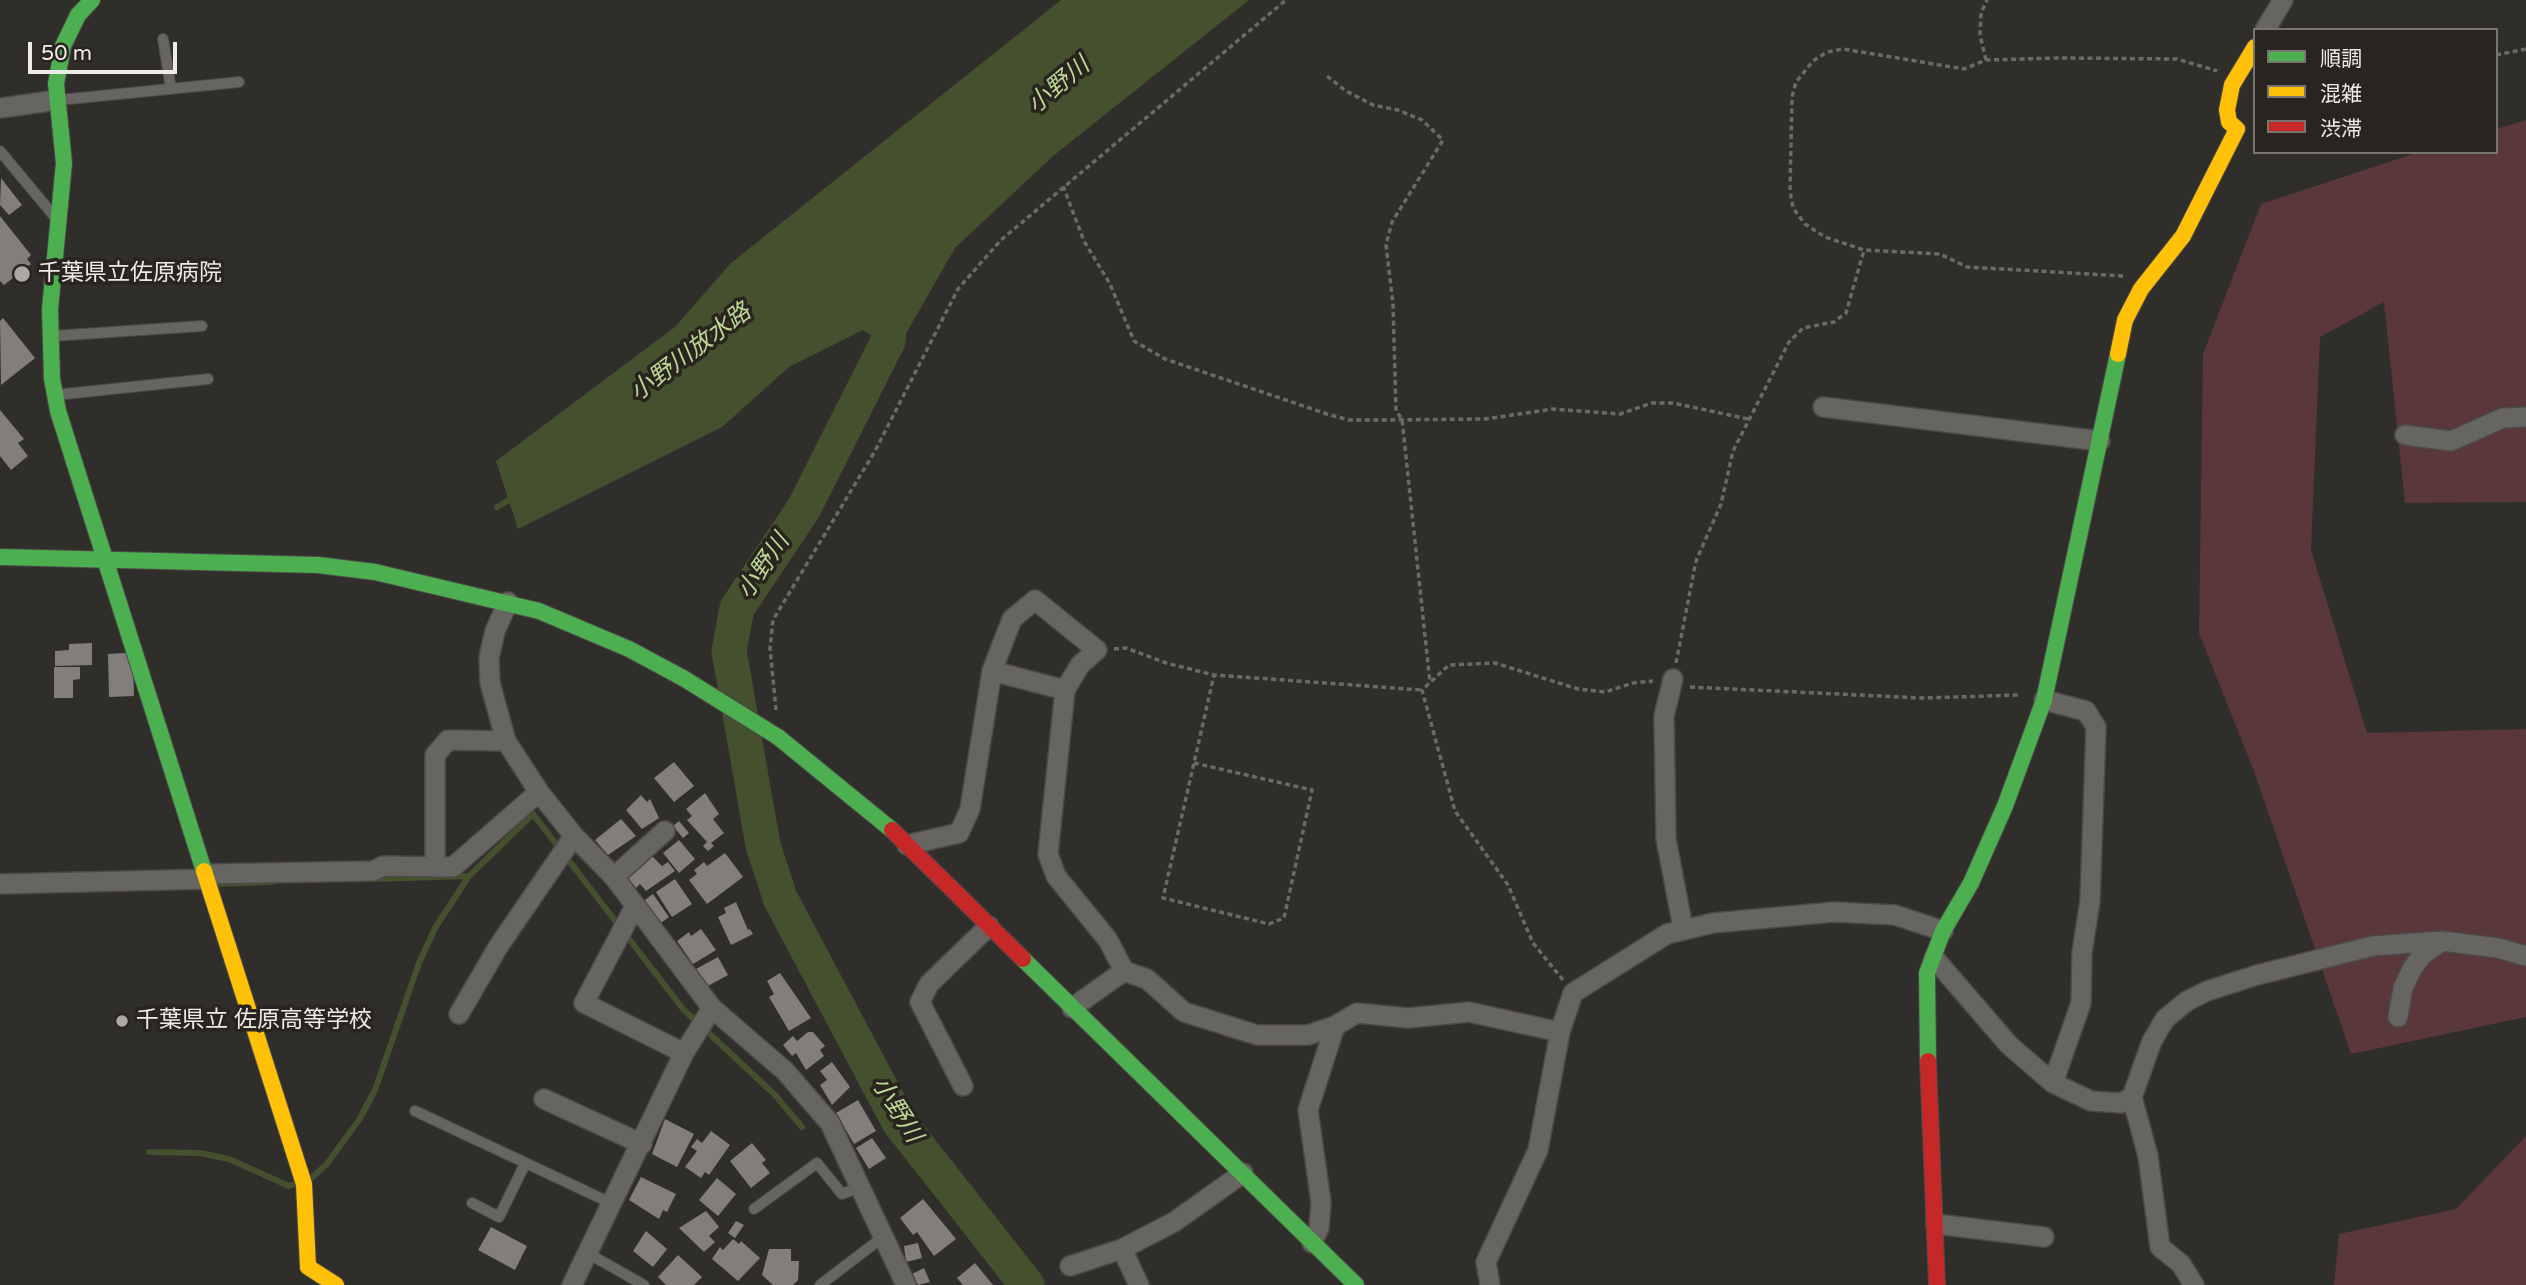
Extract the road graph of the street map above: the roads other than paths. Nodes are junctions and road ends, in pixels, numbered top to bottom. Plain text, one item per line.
1 (92, 0) edge
2 (2283, 0) edge
3 (2266, 28) edge
4 (163, 39) dead end
5 (2253, 50) edge
6 (239, 82) dead end
7 (171, 89) junction
8 (57, 100) junction
9 (0, 108) edge
10 (0, 151) edge
11 (58, 222) junction
12 (202, 326) dead end
13 (50, 336) junction
14 (208, 379) dead end
15 (55, 395) junction
16 (1824, 407) dead end
17 (2526, 416) edge
18 (2405, 435) dead end
19 (2100, 441) junction
20 (0, 556) edge
21 (106, 557) junction
22 (508, 602) junction
23 (992, 671) junction
24 (1673, 678) road end
25 (1065, 690) junction
26 (2044, 700) junction
27 (506, 741) junction
28 (539, 792) junction
29 (665, 831) dead end
30 (574, 836) junction
31 (907, 845) junction
32 (435, 867) junction
33 (614, 877) junction
34 (209, 880) junction
35 (0, 884) edge
36 (635, 906) junction
37 (989, 926) junction
38 (1683, 928) junction
39 (1943, 931) junction
40 (2442, 941) junction
41 (2526, 956) edge
42 (1934, 958) junction
43 (1124, 971) junction
44 (712, 1008) junction
45 (1072, 1008) junction
46 (460, 1014) dead end
47 (2398, 1017) dead end
48 (1335, 1026) junction
49 (1560, 1032) junction
50 (684, 1053) junction
51 (2053, 1083) junction
52 (963, 1086) dead end
53 (2132, 1097) junction
54 (544, 1099) dead end
55 (415, 1111) dead end
56 (642, 1144) junction
57 (525, 1164) junction
58 (1243, 1173) junction
59 (860, 1187) junction
60 (472, 1203) dead end
61 (613, 1205) junction
62 (754, 1209) dead end
63 (1936, 1224) junction
64 (883, 1237) junction
65 (2044, 1237) dead end
66 (1312, 1243) junction
67 (1122, 1249) junction
68 (589, 1254) junction
69 (1070, 1266) dead end
70 (305, 1276) edge
71 (336, 1285) edge
72 (572, 1285) edge
73 (644, 1285) edge
74 (820, 1285) edge
75 (906, 1285) edge
76 (1139, 1285) edge
77 (1356, 1285) edge
78 (1490, 1285) edge
79 (1937, 1285) edge
80 (2194, 1285) edge

1 - 8 street
2 - 3 street
4 - 7 lane
5 - 19 street
6 - 7 lane
7 - 8 lane
8 - 9 street
8 - 11 street
10 - 11 lane
11 - 13 street
12 - 13 lane
13 - 15 street
14 - 15 lane
15 - 21 street
16 - 19 street
17 - 18 street
19 - 26 street
20 - 21 street
21 - 22 street
21 - 34 street
22 - 27 street
22 - 31 street
23 - 25 street
23 - 25 street
23 - 31 street
24 - 38 street
25 - 43 street
26 - 39 street
26 - 51 street
27 - 28 street
27 - 32 street
28 - 30 street
28 - 32 street
29 - 33 street
30 - 33 street
30 - 46 street
31 - 37 street
32 - 34 street
33 - 36 street
34 - 35 street
34 - 70 street
36 - 44 street
36 - 50 street
37 - 45 street
37 - 52 street
38 - 39 street
38 - 49 street
39 - 42 street
40 - 41 street
40 - 47 street
40 - 53 street
42 - 51 street
42 - 63 street
43 - 45 street
43 - 48 street
44 - 50 street
44 - 59 street
45 - 58 street
48 - 49 street
48 - 66 street
49 - 78 street
50 - 56 street
51 - 53 street
53 - 80 street
54 - 56 street
55 - 57 lane
56 - 61 street
57 - 60 lane
57 - 61 lane
58 - 66 street
58 - 67 street
59 - 62 lane
59 - 64 street
61 - 68 street
63 - 65 street
63 - 79 street
64 - 74 lane
64 - 75 street
66 - 77 street
67 - 69 street
67 - 76 street
68 - 72 street
68 - 73 lane
70 - 71 street

